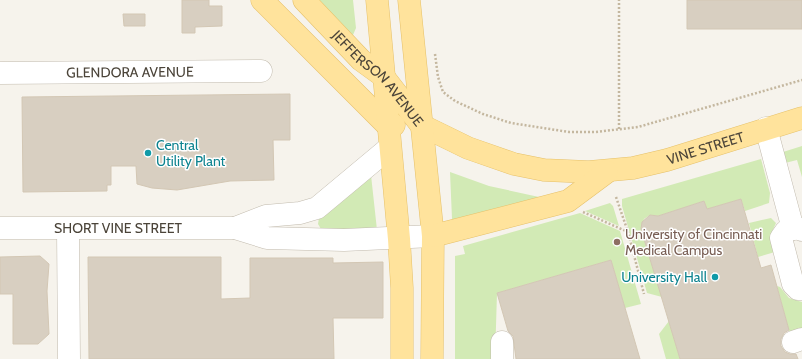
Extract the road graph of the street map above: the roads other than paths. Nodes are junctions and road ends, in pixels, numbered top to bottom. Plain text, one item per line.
1 (262, 0) edge
2 (304, 0) edge
3 (377, 0) edge
4 (409, 0) edge
5 (261, 71) dead end
6 (0, 73) edge
7 (383, 76) junction
8 (802, 118) edge
9 (387, 125) junction
10 (421, 125) junction
11 (766, 128) junction
12 (389, 148) junction
13 (608, 172) junction
14 (0, 228) edge
15 (235, 228) junction
16 (68, 229) junction
17 (797, 229) edge
18 (433, 236) junction
19 (399, 238) junction
20 (802, 288) edge
21 (70, 359) edge
22 (402, 359) edge
23 (432, 359) edge

1 - 9 main road, JEFFERSON AVENUE
2 - 7 main road, JEFFERSON AVENUE
3 - 7 main road
4 - 10 main road
5 - 6 street, GLENDORA AVENUE
7 - 9 main road
7 - 10 main road, JEFFERSON AVENUE
8 - 11 main road, VINE STREET
9 - 10 main road, JEFFERSON AVENUE
9 - 12 main road
10 - 13 main road, VINE STREET
10 - 18 main road
11 - 13 main road, VINE STREET
11 - 17 street
12 - 15 street, SHORT VINE STREET
12 - 19 main road
13 - 18 main road, VINE STREET
14 - 16 street, SHORT VINE STREET
15 - 16 street, SHORT VINE STREET
15 - 19 street, SHORT VINE STREET
16 - 21 street
17 - 20 street
18 - 19 street, SHORT VINE STREET
18 - 23 main road
19 - 22 main road

